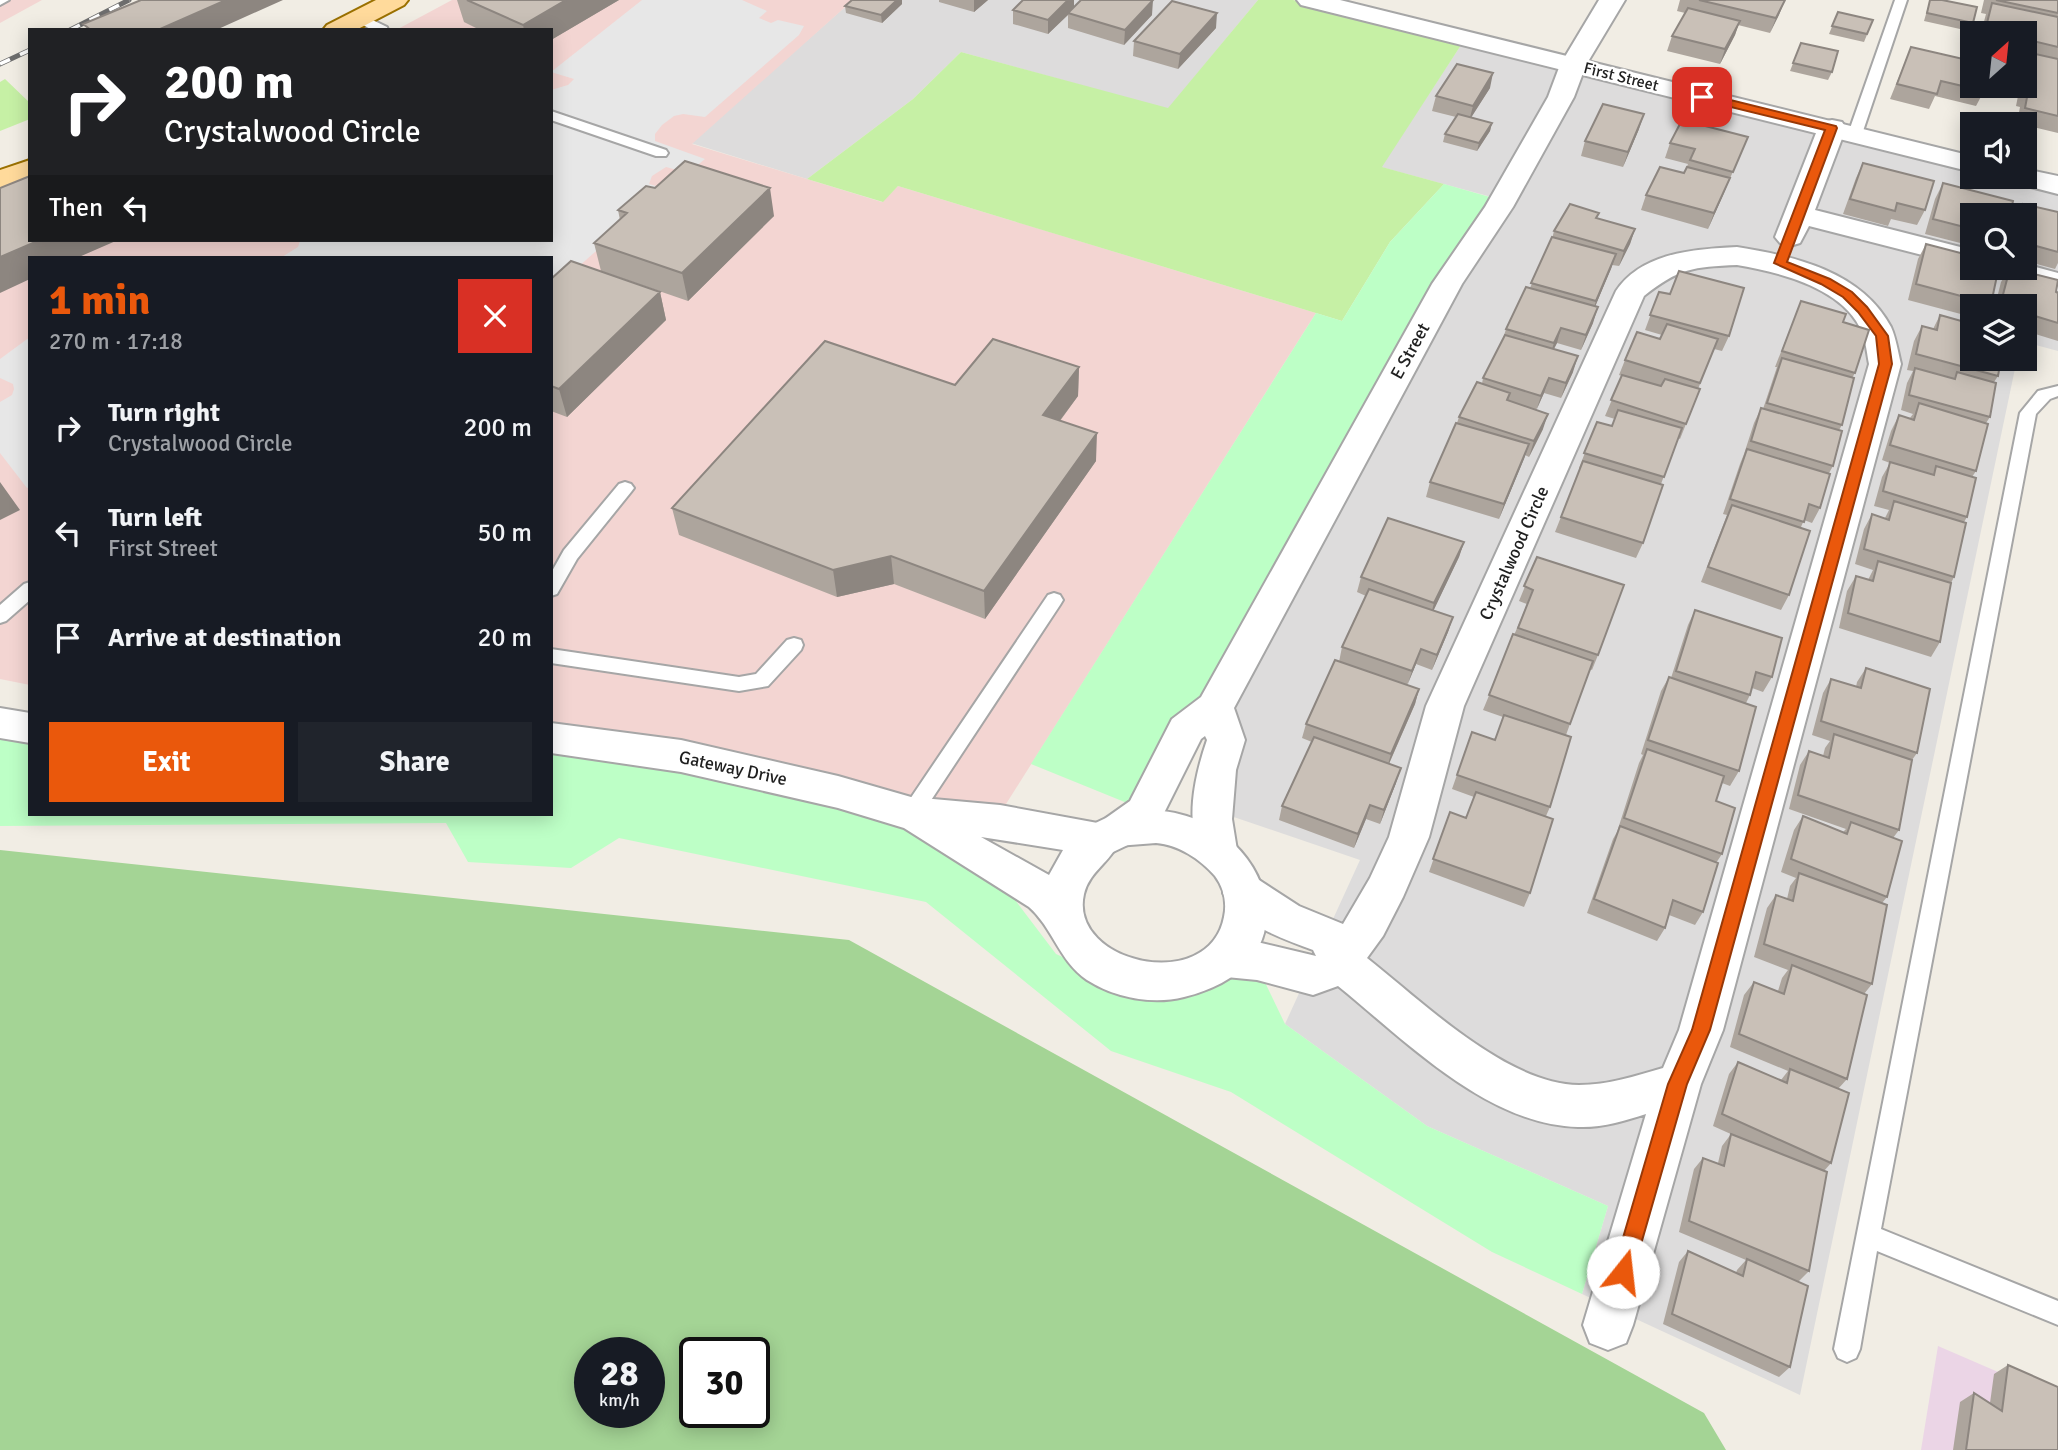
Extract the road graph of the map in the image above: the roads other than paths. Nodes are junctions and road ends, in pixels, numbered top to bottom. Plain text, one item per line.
1 (395, 0) edge
2 (1612, 0) edge
3 (1901, 0) edge
4 (1319, 1) edge
5 (371, 24) edge
6 (348, 28) edge
7 (1573, 65) junction
8 (553, 116) edge
9 (1843, 131) junction
10 (661, 153) dead end
11 (1960, 160) edge
12 (28, 169) edge
13 (0, 180) edge
14 (2037, 180) edge
15 (2058, 185) edge
16 (1798, 214) junction
17 (1960, 256) edge
18 (1780, 263) junction
19 (2037, 276) edge
20 (2058, 282) edge
21 (2058, 391) edge
22 (625, 488) dead end
23 (553, 585) edge
24 (28, 591) edge
25 (1054, 600) dead end
26 (0, 616) edge
27 (793, 645) dead end
28 (553, 656) edge
29 (1215, 708) junction
30 (0, 723) edge
31 (28, 727) edge
32 (553, 738) edge
33 (911, 814) junction
34 (1110, 835) junction
35 (1217, 850) junction
36 (1244, 893) junction
37 (1062, 911) junction
38 (1226, 958) junction
39 (1344, 965) junction
40 (1678, 1084) junction
41 (1868, 1235) junction
42 (2058, 1313) edge
43 (1608, 1325) dead end
44 (1847, 1349) dead end

1 - 5 main road
2 - 7 street, E Street
3 - 9 lane
4 - 7 street, First Street
5 - 6 main road
7 - 9 street, First Street
7 - 29 street, E Street
8 - 10 lane
9 - 11 street, First Street
9 - 16 street
12 - 13 main road
14 - 15 street
16 - 17 street
16 - 18 street
18 - 39 street, Crystalwood Circle
18 - 40 street, Crystalwood Circle
19 - 20 street
21 - 41 lane
22 - 23 lane
24 - 26 lane
25 - 33 lane
27 - 28 lane
29 - 34 street, E Street
29 - 35 street
30 - 31 street
32 - 33 street, Gateway Drive
33 - 34 street, Gateway Drive
33 - 37 street, Gateway Drive
34 - 35 street
34 - 37 street
35 - 36 street
36 - 38 street
36 - 39 street
37 - 38 street
38 - 39 street
39 - 40 street
40 - 43 street, Crystalwood Circle
41 - 42 lane
41 - 44 lane

